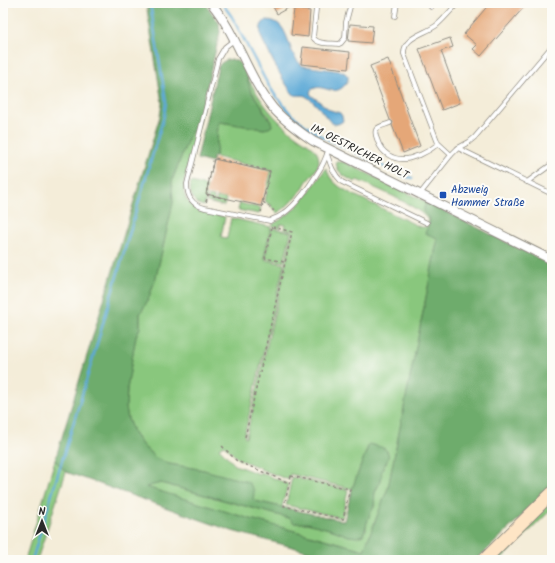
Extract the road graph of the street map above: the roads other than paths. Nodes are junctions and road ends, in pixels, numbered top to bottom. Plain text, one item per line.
1 (211, 3) edge
2 (311, 3) edge
3 (351, 3) edge
4 (396, 3) edge
5 (458, 3) edge
6 (395, 16) dead end
7 (234, 40) junction
8 (552, 46) edge
9 (390, 123) dead end
10 (438, 144) junction
11 (458, 148) junction
12 (328, 151) junction
13 (451, 155) junction
14 (552, 164) edge
15 (527, 182) junction
16 (420, 194) junction
17 (552, 194) edge
18 (426, 223) dead end
19 (552, 260) edge
20 (552, 493) edge
21 (484, 560) edge

1 - 7 street, IM OESTRICHER HOLT
2 - 3 lane
4 - 6 lane
5 - 10 lane
7 - 12 street, IM OESTRICHER HOLT
7 - 12 lane
8 - 11 lane
9 - 10 lane
10 - 13 lane
11 - 13 lane
11 - 15 lane
12 - 16 street, IM OESTRICHER HOLT
12 - 18 lane
13 - 16 lane
14 - 15 lane
15 - 17 lane
16 - 19 street, IM OESTRICHER HOLT
20 - 21 main road

